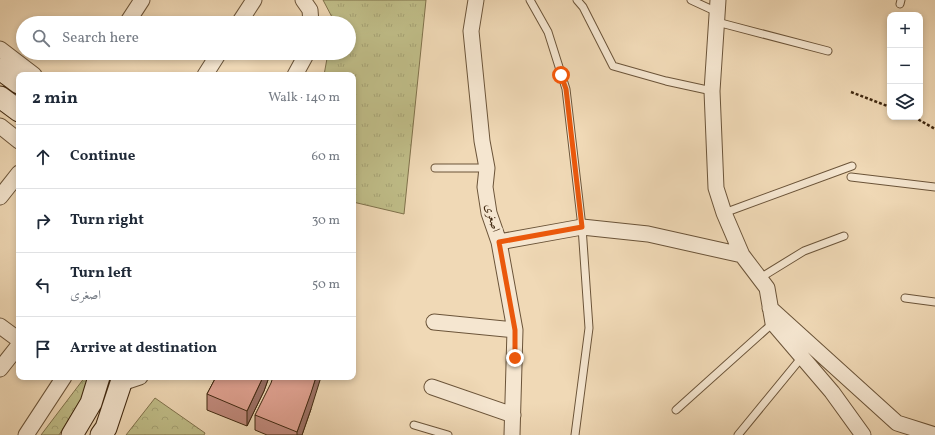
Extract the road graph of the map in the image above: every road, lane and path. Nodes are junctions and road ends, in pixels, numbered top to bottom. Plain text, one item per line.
1 (142, 0) edge
2 (254, 0) edge
3 (303, 0) edge
4 (476, 0) edge
5 (530, 0) edge
6 (577, 0) edge
7 (691, 0) edge
8 (718, 11) edge
9 (132, 16) edge
10 (244, 16) edge
11 (310, 16) edge
12 (0, 49) edge
13 (828, 51) dead end
14 (214, 60) edge
15 (303, 60) edge
16 (0, 69) edge
17 (30, 72) edge
18 (206, 72) edge
19 (297, 72) edge
20 (16, 81) edge
21 (712, 91) junction
22 (851, 92) dead end
23 (0, 97) edge
24 (887, 106) edge
25 (16, 109) edge
26 (919, 120) edge
27 (0, 126) edge
28 (935, 129) edge
29 (16, 139) edge
30 (852, 166) dead end
31 (435, 168) dead end
32 (487, 168) junction
33 (16, 177) edge
34 (851, 177) dead end
35 (935, 187) edge
36 (0, 197) edge
37 (724, 213) junction
38 (582, 227) junction
39 (844, 236) dead end
40 (499, 242) junction
41 (742, 255) junction
42 (760, 278) junction
43 (905, 298) dead end
44 (935, 302) edge
45 (770, 308) junction
46 (434, 322) dead end
47 (773, 323) junction
48 (0, 326) edge
49 (515, 330) junction
50 (16, 338) edge
51 (16, 349) edge
52 (802, 357) junction
53 (0, 369) edge
54 (62, 380) edge
55 (99, 380) edge
56 (128, 380) edge
57 (432, 387) dead end
58 (676, 410) dead end
59 (514, 415) junction
60 (414, 425) dead end
61 (26, 435) edge
62 (72, 435) edge
63 (101, 435) edge
64 (448, 435) edge
65 (512, 435) edge
66 (575, 435) edge
67 (738, 435) edge
68 (863, 435) edge
69 (935, 435) edge

1 - 9 street
2 - 10 street
3 - 11 street
4 - 32 street, اصغری
5 - 38 lane
6 - 21 lane
7 - 8 lane
8 - 13 lane
8 - 21 street
12 - 17 street
14 - 18 street
15 - 19 street
16 - 20 main road
21 - 37 street
22 - 24 path
23 - 25 main road
26 - 28 path
27 - 29 street
30 - 37 lane
31 - 32 lane
32 - 40 street, اصغری
33 - 36 street
34 - 35 lane
37 - 41 street
38 - 40 street
38 - 41 street
38 - 66 lane
39 - 42 lane
40 - 49 street, اصغری
41 - 42 street
42 - 45 street
43 - 44 lane
45 - 47 street
45 - 69 street
46 - 49 street
47 - 52 street
47 - 58 lane
48 - 50 street
49 - 59 street, اصغری
51 - 53 street
52 - 67 lane
52 - 68 street
54 - 61 street
55 - 62 main road
56 - 63 main road
57 - 59 street
59 - 65 street, اصغری
60 - 64 lane

